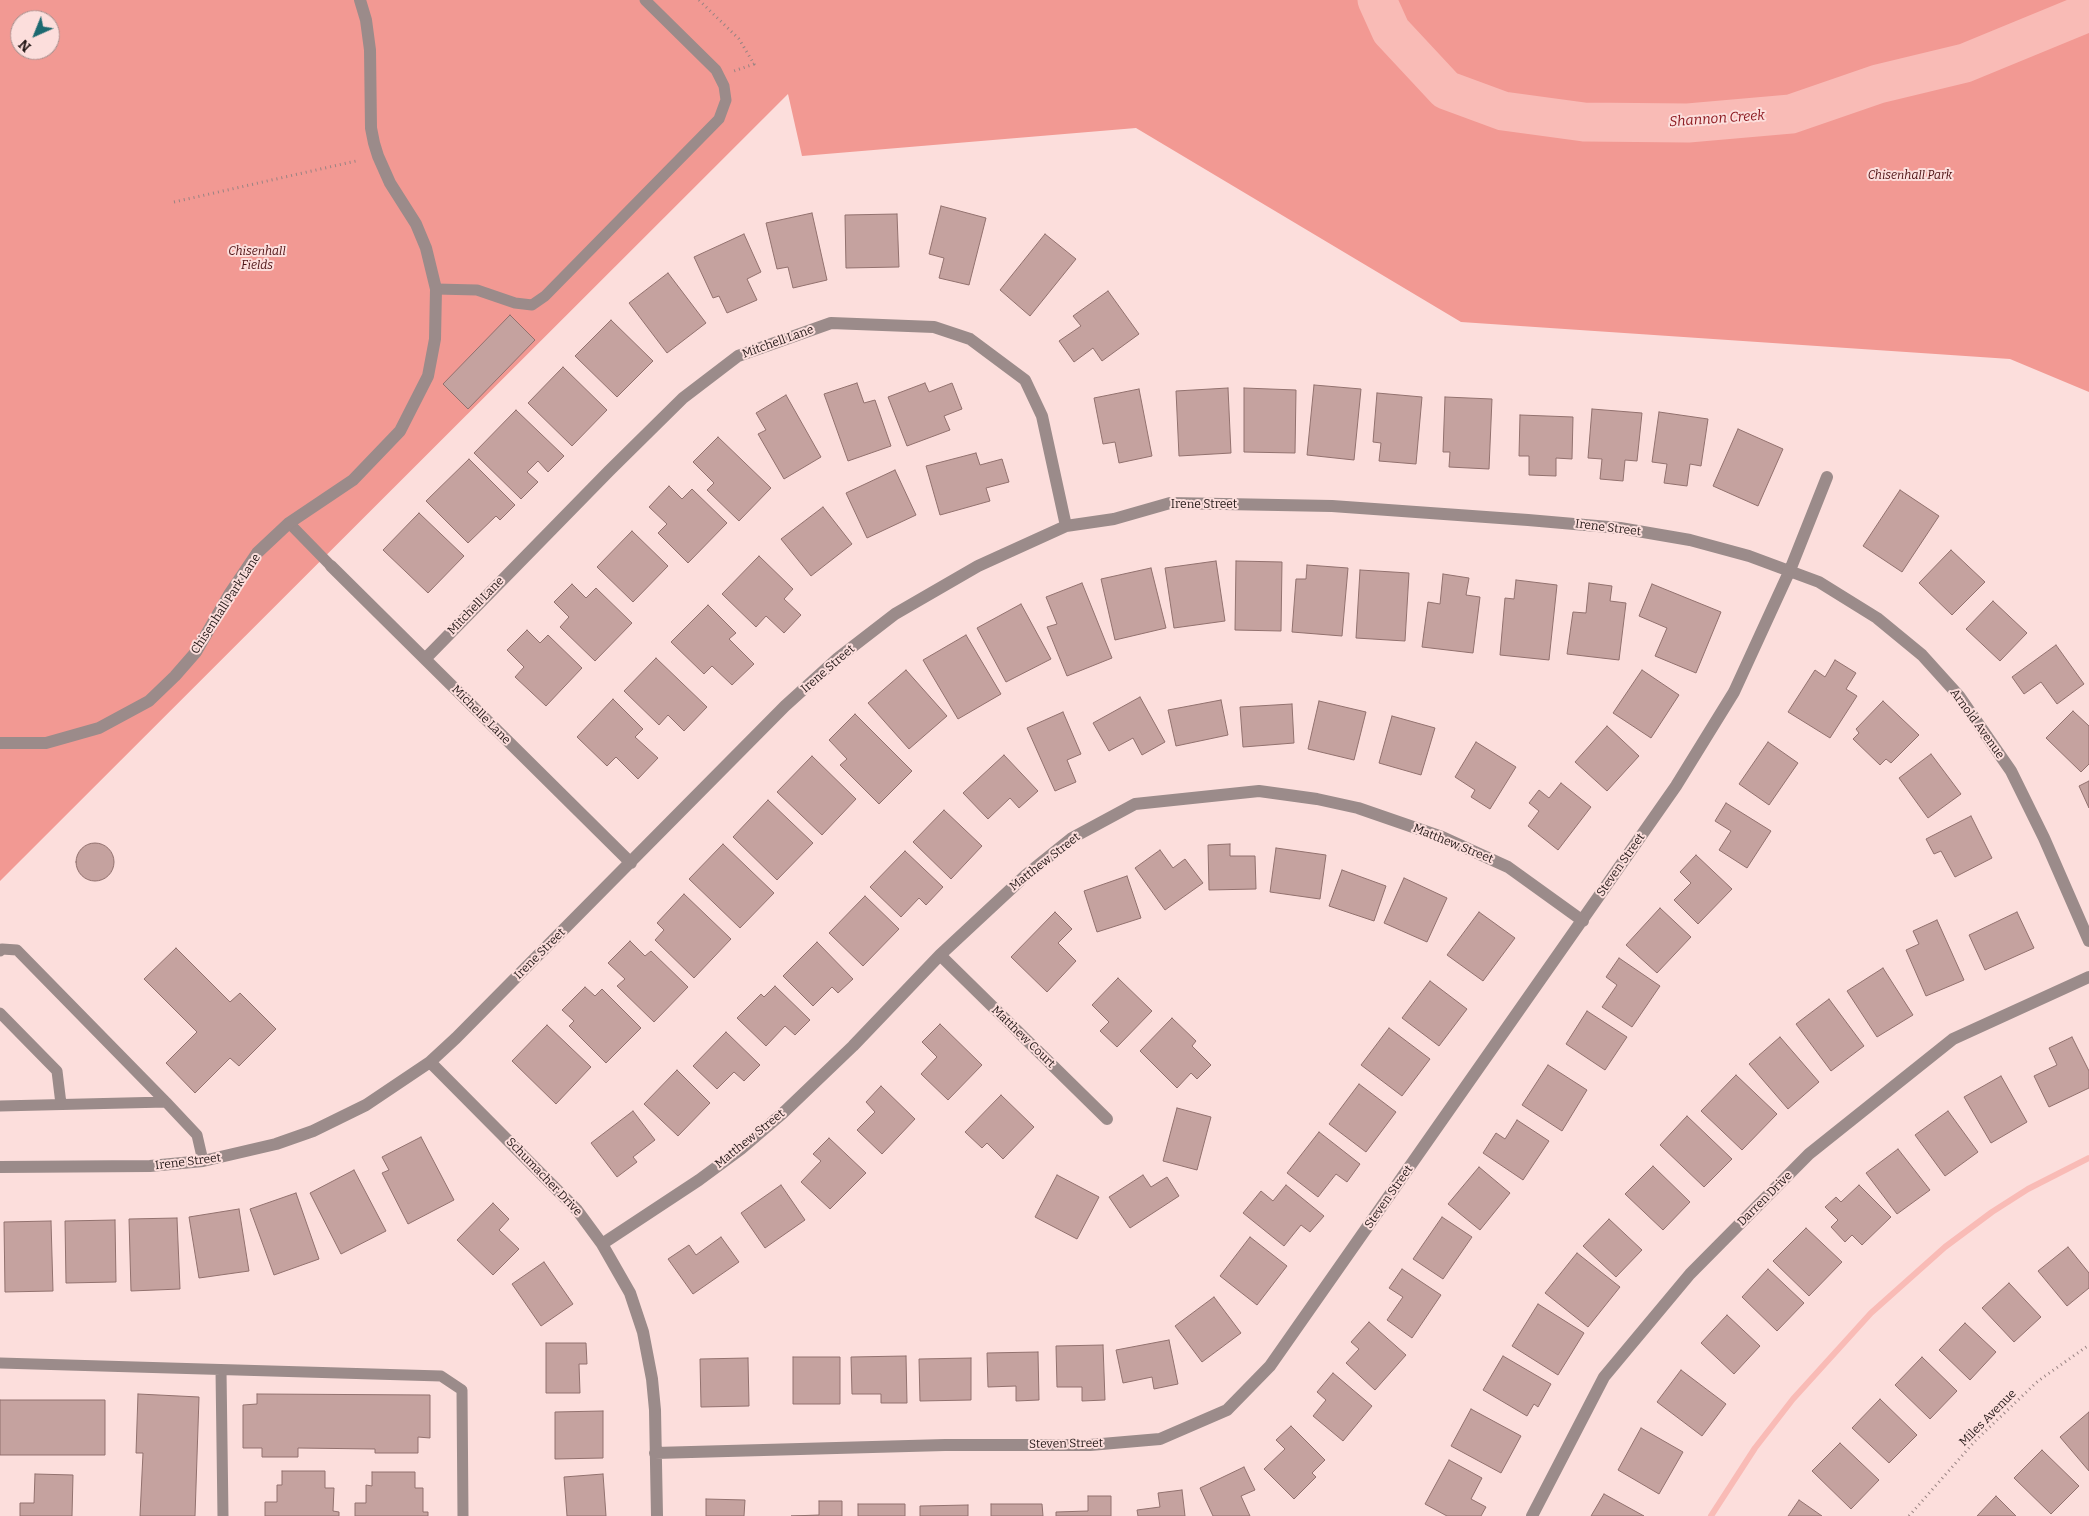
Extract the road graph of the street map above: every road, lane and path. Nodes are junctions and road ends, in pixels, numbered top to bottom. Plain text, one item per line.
1 (360, 0) edge
2 (645, 0) edge
3 (699, 0) edge
4 (734, 71) dead end
5 (356, 161) dead end
6 (174, 202) dead end
7 (436, 289) junction
8 (1827, 477) dead end
9 (289, 523) junction
10 (1066, 526) junction
11 (331, 566) joint
12 (1790, 570) junction
13 (425, 659) junction
14 (0, 743) edge
15 (630, 863) junction
16 (1583, 921) junction
17 (2089, 941) edge
18 (0, 951) edge
19 (940, 955) junction
20 (2089, 977) edge
21 (0, 1013) edge
22 (430, 1062) junction
23 (166, 1102) junction
24 (61, 1104) junction
25 (0, 1106) edge
26 (1107, 1118) dead end
27 (203, 1161) junction
28 (0, 1167) edge
29 (602, 1244) junction
30 (2089, 1345) edge
31 (0, 1363) edge
32 (220, 1370) junction
33 (655, 1454) junction
34 (223, 1516) edge
35 (463, 1516) edge
36 (656, 1516) edge
37 (1532, 1516) edge
38 (1909, 1516) edge

1 - 7 street, Chisenhall Park Lane
2 - 7 lane
3 - 4 path
5 - 6 path
7 - 9 street, Chisenhall Park Lane
8 - 12 street, Steven Street
9 - 11 lane
9 - 14 street, Chisenhall Park Lane
10 - 12 street, Irene Street
10 - 13 street, Mitchell Lane
10 - 15 street, Irene Street
11 - 13 street, Michelle Lane
12 - 16 street, Steven Street
12 - 17 street, Arnold Avenue
13 - 15 street, Michelle Lane
15 - 22 street, Irene Street
16 - 19 street, Matthew Street
16 - 33 street, Steven Street
18 - 23 lane
19 - 26 street, Matthew Court
19 - 29 street, Matthew Street
20 - 37 street, Darren Drive
21 - 24 lane
22 - 27 street, Irene Street
22 - 29 street, Schumacher Drive
23 - 24 lane
23 - 27 lane
24 - 25 lane
27 - 28 street, Irene Street
29 - 33 street, Schumacher Drive
30 - 38 path, Miles Avenue
31 - 32 lane
32 - 34 lane
32 - 35 lane
33 - 36 street, Schumacher Drive

